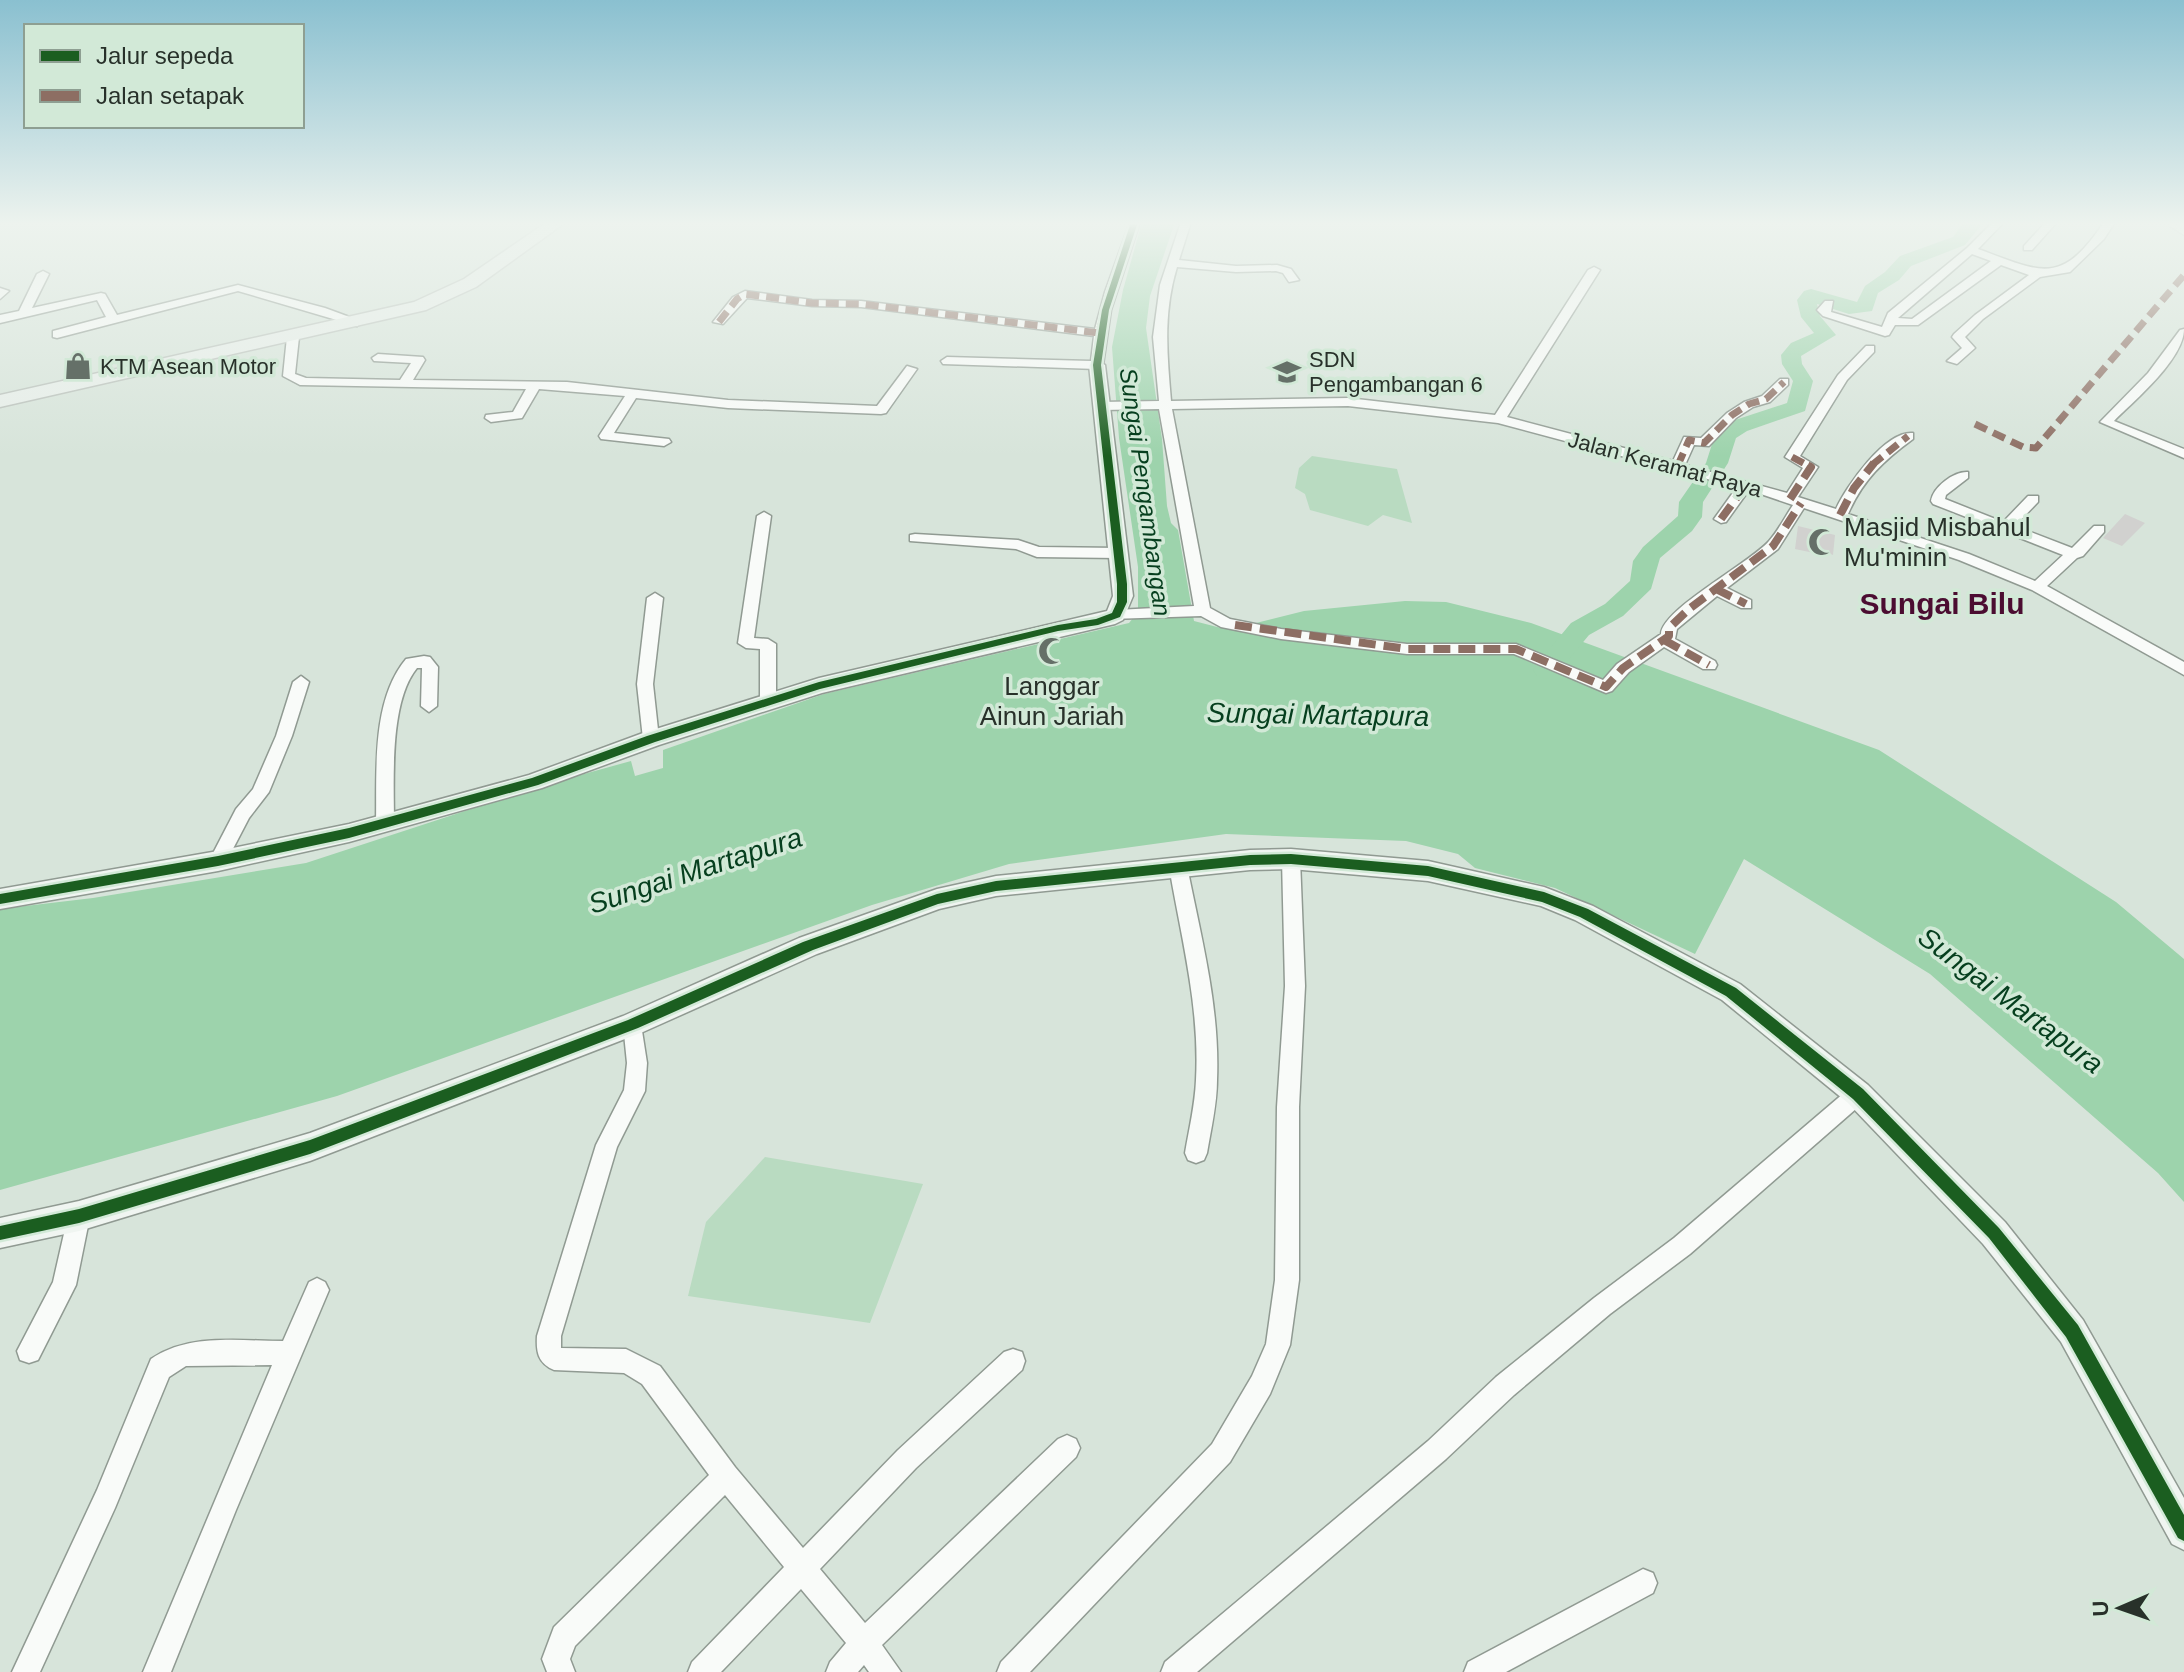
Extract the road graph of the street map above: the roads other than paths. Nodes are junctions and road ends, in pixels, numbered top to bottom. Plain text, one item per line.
1 (30, 300) edge
2 (83, 300) edge
3 (103, 300) edge
4 (190, 300) edge
5 (280, 300) edge
6 (433, 300) edge
7 (736, 300) edge
8 (790, 300) edge
9 (1107, 300) edge
10 (1164, 300) edge
11 (1577, 300) edge
12 (1910, 300) edge
13 (1945, 300) edge
14 (2002, 300) edge
15 (1829, 303) dead end
16 (24, 313) junction
17 (0, 319) edge
18 (113, 319) junction
19 (357, 322) junction
20 (719, 322) dead end
21 (1886, 330) junction
22 (1099, 333) junction
23 (2184, 333) edge
24 (57, 334) dead end
25 (293, 337) junction
26 (1870, 349) dead end
27 (378, 358) dead end
28 (947, 361) dead end
29 (1953, 361) dead end
30 (1097, 365) junction
31 (911, 369) dead end
32 (1784, 382) dead end
33 (404, 384) junction
34 (535, 385) junction
35 (633, 393) junction
36 (0, 401) edge
37 (1164, 404) junction
38 (1106, 406) junction
39 (491, 418) dead end
40 (1499, 419) junction
41 (1908, 436) dead end
42 (664, 442) dead end
43 (2184, 454) edge
44 (1678, 466) junction
45 (1963, 475) dead end
46 (1746, 485) junction
47 (2033, 499) dead end
48 (1795, 501) junction
49 (1840, 515) junction
50 (764, 516) dead end
51 (1721, 519) dead end
52 (2006, 527) junction
53 (2099, 529) dead end
54 (915, 538) dead end
55 (1119, 553) junction
56 (2070, 553) junction
57 (2037, 587) junction
58 (1716, 589) junction
59 (655, 598) dead end
60 (1746, 604) dead end
61 (1200, 611) junction
62 (1125, 615) junction
63 (1664, 640) junction
64 (1709, 665) dead end
65 (2184, 669) edge
66 (301, 682) dead end
67 (768, 702) junction
68 (429, 706) dead end
69 (651, 739) junction
70 (385, 824) junction
71 (1291, 859) junction
72 (218, 861) junction
73 (1178, 866) junction
74 (0, 899) edge
75 (633, 1024) junction
76 (1858, 1094) junction
77 (1196, 1153) dead end
78 (79, 1216) junction
79 (0, 1233) edge
80 (317, 1290) dead end
81 (29, 1351) dead end
82 (290, 1353) junction
83 (1013, 1361) dead end
84 (1067, 1448) dead end
85 (726, 1476) junction
86 (2184, 1532) edge
87 (803, 1566) junction
88 (1643, 1583) dead end
89 (864, 1643) junction
90 (26, 1672) edge
91 (157, 1672) edge
92 (561, 1672) edge
93 (702, 1672) edge
94 (840, 1672) edge
95 (887, 1672) edge
96 (1011, 1672) edge
97 (1175, 1672) edge
98 (1478, 1672) edge

1 - 16 street
2 - 16 street
3 - 18 street
4 - 18 street
5 - 19 street
6 - 19 main road
7 - 20 street
8 - 22 street
9 - 22 street
10 - 37 street
11 - 40 street
12 - 21 street
13 - 21 street
14 - 29 street
15 - 21 street
16 - 17 street
18 - 24 street
19 - 25 main road
22 - 30 street
23 - 43 street
25 - 33 street
25 - 36 main road
26 - 48 street
27 - 33 street
28 - 30 street
30 - 38 street
31 - 35 street
32 - 44 street
33 - 34 street
34 - 35 street
34 - 39 street
35 - 42 street
37 - 38 street, Jalan Keramat Raya
37 - 40 street, Jalan Keramat Raya
37 - 61 street
38 - 55 street
40 - 44 street, Jalan Keramat Raya
41 - 49 street
44 - 46 street, Jalan Keramat Raya
45 - 52 street
46 - 48 street, Jalan Keramat Raya
46 - 51 street
47 - 52 street
48 - 49 street, Jalan Keramat Raya
48 - 58 street
49 - 57 street, Jalan Keramat Raya
50 - 67 street
52 - 56 street
53 - 56 street
54 - 55 street
55 - 62 street
56 - 57 street
57 - 65 street, Jalan Keramat Raya
58 - 60 street
58 - 63 street
59 - 69 street
61 - 62 street
61 - 63 street
62 - 67 street
63 - 64 street
66 - 72 street
67 - 69 street
68 - 70 street
69 - 70 street
70 - 72 street
71 - 73 street
71 - 76 street
71 - 96 street
72 - 74 street
73 - 75 street
73 - 77 street
75 - 78 street
75 - 85 street
76 - 86 street
76 - 97 street
78 - 79 street
78 - 81 street
80 - 82 street
82 - 90 street
82 - 91 street
83 - 87 street
84 - 89 street
85 - 87 street
85 - 92 street
87 - 89 street
87 - 93 street
88 - 98 street
89 - 94 street
89 - 95 street

